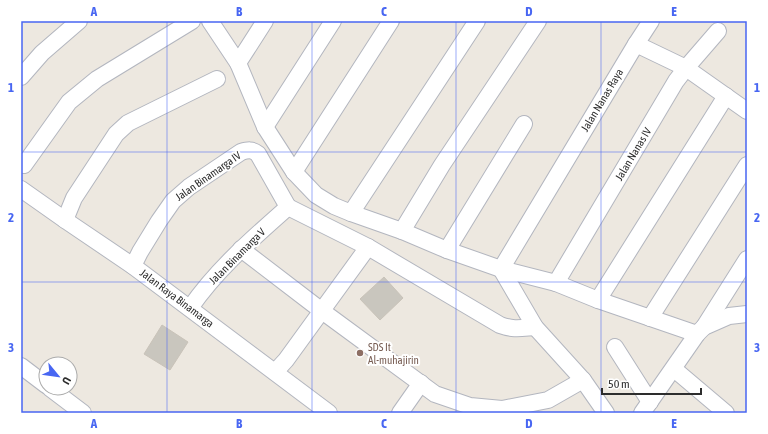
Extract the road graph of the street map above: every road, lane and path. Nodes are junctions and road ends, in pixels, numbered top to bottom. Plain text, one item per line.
1 (79, 21) edge
2 (192, 21) edge
3 (210, 21) edge
4 (266, 21) edge
5 (333, 21) edge
6 (391, 21) edge
7 (538, 21) edge
8 (651, 21) edge
9 (474, 22) edge
10 (718, 31) dead end
11 (636, 44) junction
12 (238, 63) junction
13 (686, 68) junction
14 (21, 77) edge
15 (217, 79) dead end
16 (726, 96) junction
17 (747, 110) edge
18 (524, 124) dead end
19 (265, 127) junction
20 (24, 165) dead end
21 (747, 165) edge
22 (294, 172) junction
23 (21, 189) edge
24 (288, 207) junction
25 (351, 214) junction
26 (65, 220) junction
27 (402, 231) junction
28 (368, 247) junction
29 (242, 249) junction
30 (447, 250) junction
31 (747, 259) edge
32 (133, 266) junction
33 (501, 269) junction
34 (556, 283) junction
35 (598, 300) junction
36 (190, 308) junction
37 (322, 311) junction
38 (747, 314) edge
39 (650, 318) junction
40 (536, 327) junction
41 (700, 330) junction
42 (614, 347) dead end
43 (21, 366) edge
44 (674, 368) junction
45 (276, 372) junction
46 (38, 379) edge
47 (583, 380) junction
48 (420, 384) junction
49 (61, 396) edge
50 (646, 407) edge
51 (724, 412) edge
52 (83, 413) edge
53 (329, 413) edge
54 (400, 413) edge
55 (606, 413) edge

1 - 14 street
2 - 20 street
3 - 12 street
4 - 12 street
5 - 19 street
6 - 22 street
7 - 27 street
8 - 11 street, Jalan Nanas Raya
9 - 25 street
10 - 13 street, Jalan Nanas IV
11 - 13 street
11 - 33 street, Jalan Nanas Raya
12 - 19 street
13 - 16 street
13 - 34 street, Jalan Nanas IV
15 - 26 street
16 - 17 street
16 - 35 street
18 - 30 street
19 - 22 street
21 - 39 street
22 - 25 street
23 - 26 street, Jalan Raya Binamarga
24 - 28 street
24 - 29 street, Jalan Binamarga V
24 - 32 street, Jalan Binamarga IV
25 - 27 street
26 - 32 street, Jalan Raya Binamarga
27 - 30 street
28 - 37 street
28 - 40 street
29 - 36 street, Jalan Binamarga V
29 - 37 street
30 - 33 street
31 - 41 street
32 - 36 street, Jalan Raya Binamarga
33 - 34 street
33 - 40 street
34 - 35 street
35 - 39 street
36 - 45 street, Jalan Raya Binamarga
37 - 45 street
37 - 48 street
38 - 41 street
39 - 41 street
40 - 47 street
41 - 44 street
42 - 50 street
43 - 46 street
44 - 50 street
44 - 51 street
45 - 53 street, Jalan Raya Binamarga
47 - 48 street
47 - 55 street
48 - 54 street
49 - 52 street

